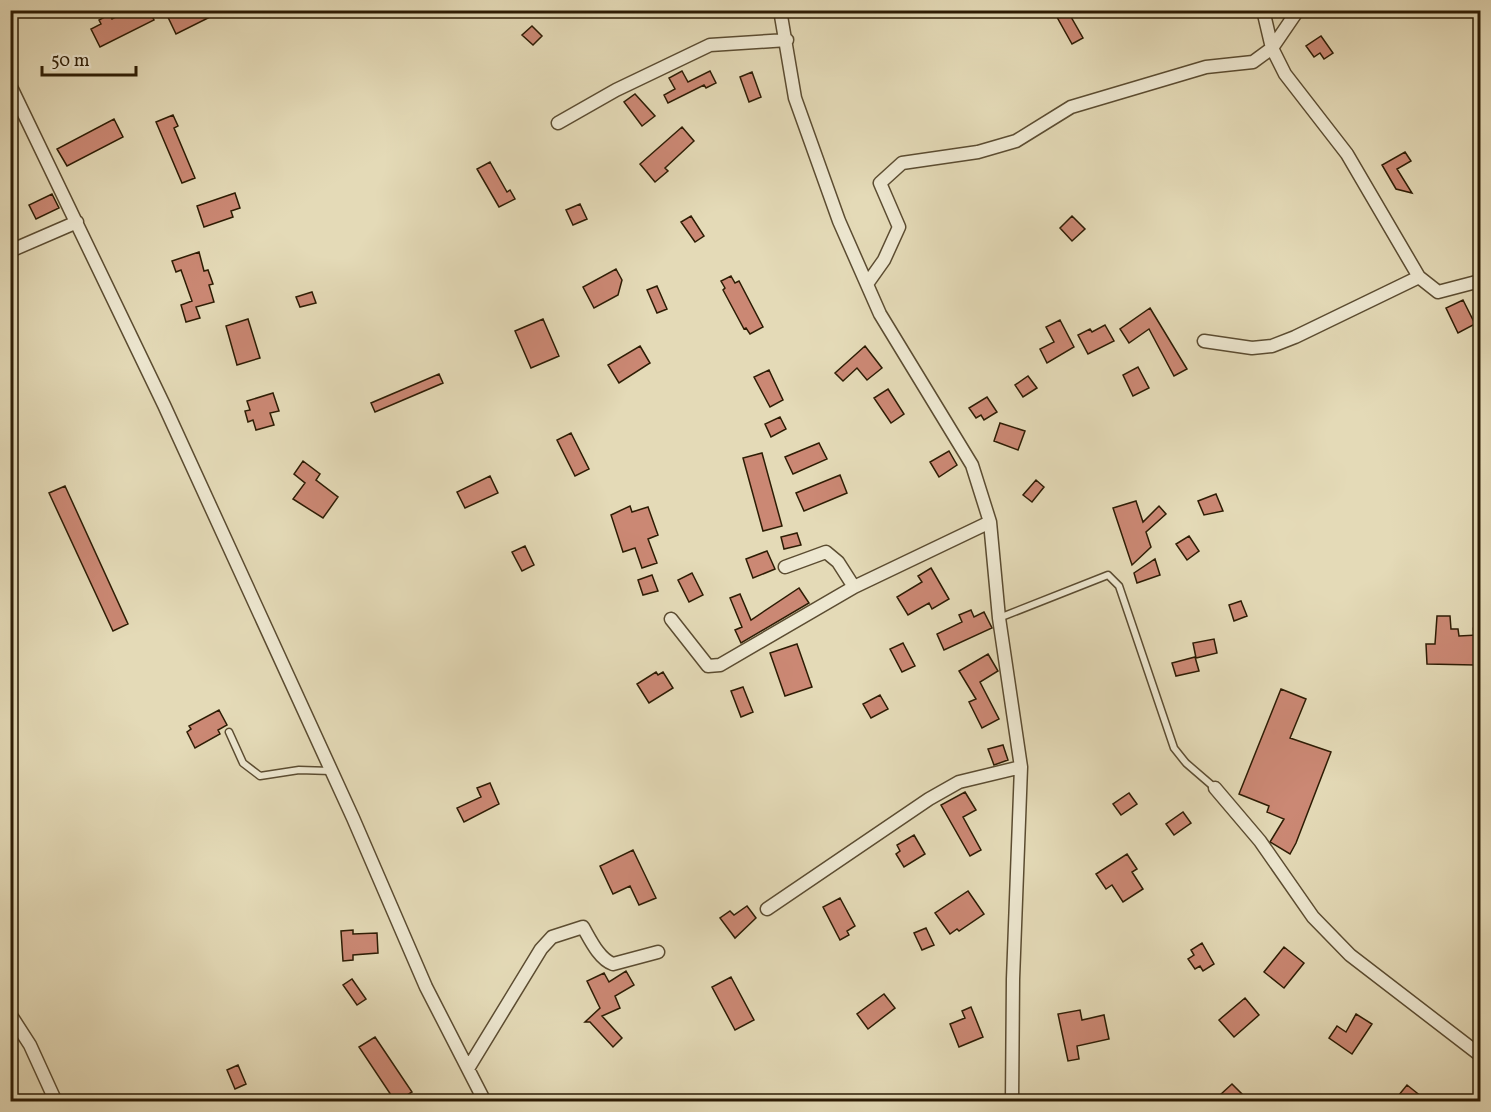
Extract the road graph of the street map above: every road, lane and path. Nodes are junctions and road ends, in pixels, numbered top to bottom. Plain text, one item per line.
1 (780, 10) edge
2 (1263, 10) edge
3 (1298, 10) edge
4 (787, 40) junction
5 (1272, 48) junction
6 (10, 85) edge
7 (558, 123) dead end
8 (77, 222) junction
9 (10, 251) edge
10 (1419, 277) junction
11 (1480, 281) edge
12 (867, 284) junction
13 (1204, 341) dead end
14 (990, 522) junction
15 (785, 567) dead end
16 (854, 587) junction
17 (999, 618) junction
18 (671, 619) dead end
19 (229, 732) dead end
20 (1021, 767) junction
21 (331, 771) junction
22 (1215, 788) joint
23 (767, 909) dead end
24 (658, 952) dead end
25 (10, 1014) edge
26 (1480, 1055) edge
27 (469, 1067) junction
28 (56, 1101) edge
29 (485, 1101) edge
30 (1012, 1101) edge

1 - 4 street
2 - 5 street
3 - 5 street
4 - 7 street
4 - 12 street
5 - 10 street
5 - 12 street
6 - 8 street
8 - 9 street
8 - 21 street
10 - 11 street
10 - 13 street
12 - 14 street
14 - 16 street
14 - 17 street
15 - 16 street
16 - 18 street
17 - 20 street
17 - 22 lane
19 - 21 lane
20 - 23 street
20 - 30 street
21 - 27 street
22 - 26 street
24 - 27 street
25 - 28 street
27 - 29 street

